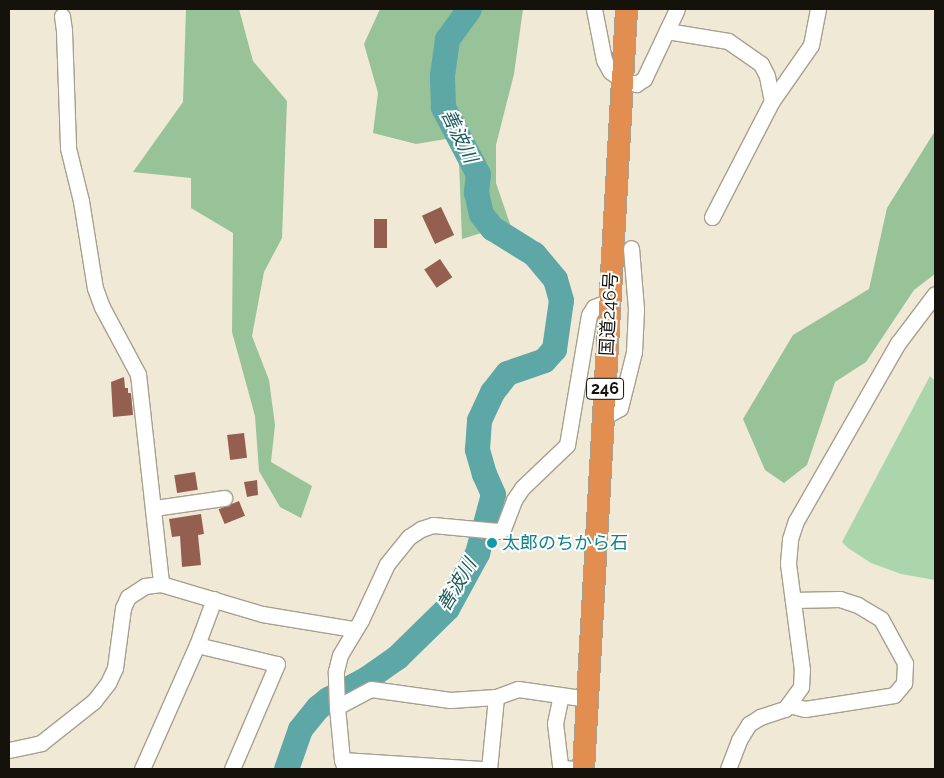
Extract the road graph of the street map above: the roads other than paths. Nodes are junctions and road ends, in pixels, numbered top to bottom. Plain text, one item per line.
1 (594, 9) edge
2 (626, 9) edge
3 (676, 9) edge
4 (818, 9) edge
5 (62, 16) dead end
6 (667, 31) junction
7 (622, 80) junction
8 (772, 101) junction
9 (712, 218) dead end
10 (631, 248) dead end
11 (935, 294) edge
12 (610, 301) junction
13 (604, 417) junction
14 (224, 498) dead end
15 (154, 508) junction
16 (161, 584) junction
17 (214, 600) junction
18 (793, 600) junction
19 (354, 629) junction
20 (197, 646) junction
21 (561, 695) junction
22 (496, 697) junction
23 (336, 699) junction
24 (588, 700) junction
25 (789, 705) junction
26 (9, 750) edge
27 (344, 765) edge
28 (142, 769) edge
29 (232, 769) edge
30 (482, 769) edge
31 (489, 769) edge
32 (574, 769) edge
33 (583, 769) edge
34 (728, 769) edge

1 - 7 street
2 - 7 highway, 国道246号 / 246
3 - 6 street
4 - 8 street
5 - 15 street
6 - 7 street
6 - 8 street
7 - 12 highway, 国道246号 / 246
8 - 9 street
10 - 13 street
11 - 18 street
12 - 13 highway, 国道246号 / 246
12 - 19 street
13 - 24 highway, 国道246号 / 246
14 - 15 street
15 - 16 street
16 - 17 street
16 - 26 street
17 - 19 street
17 - 20 street
18 - 25 street
18 - 25 street
19 - 23 street
20 - 28 street
20 - 29 street
21 - 22 street
21 - 24 street
21 - 32 street
22 - 23 street
22 - 31 street
23 - 27 street
24 - 33 highway, 国道246号 / 246
25 - 34 street
27 - 30 street

